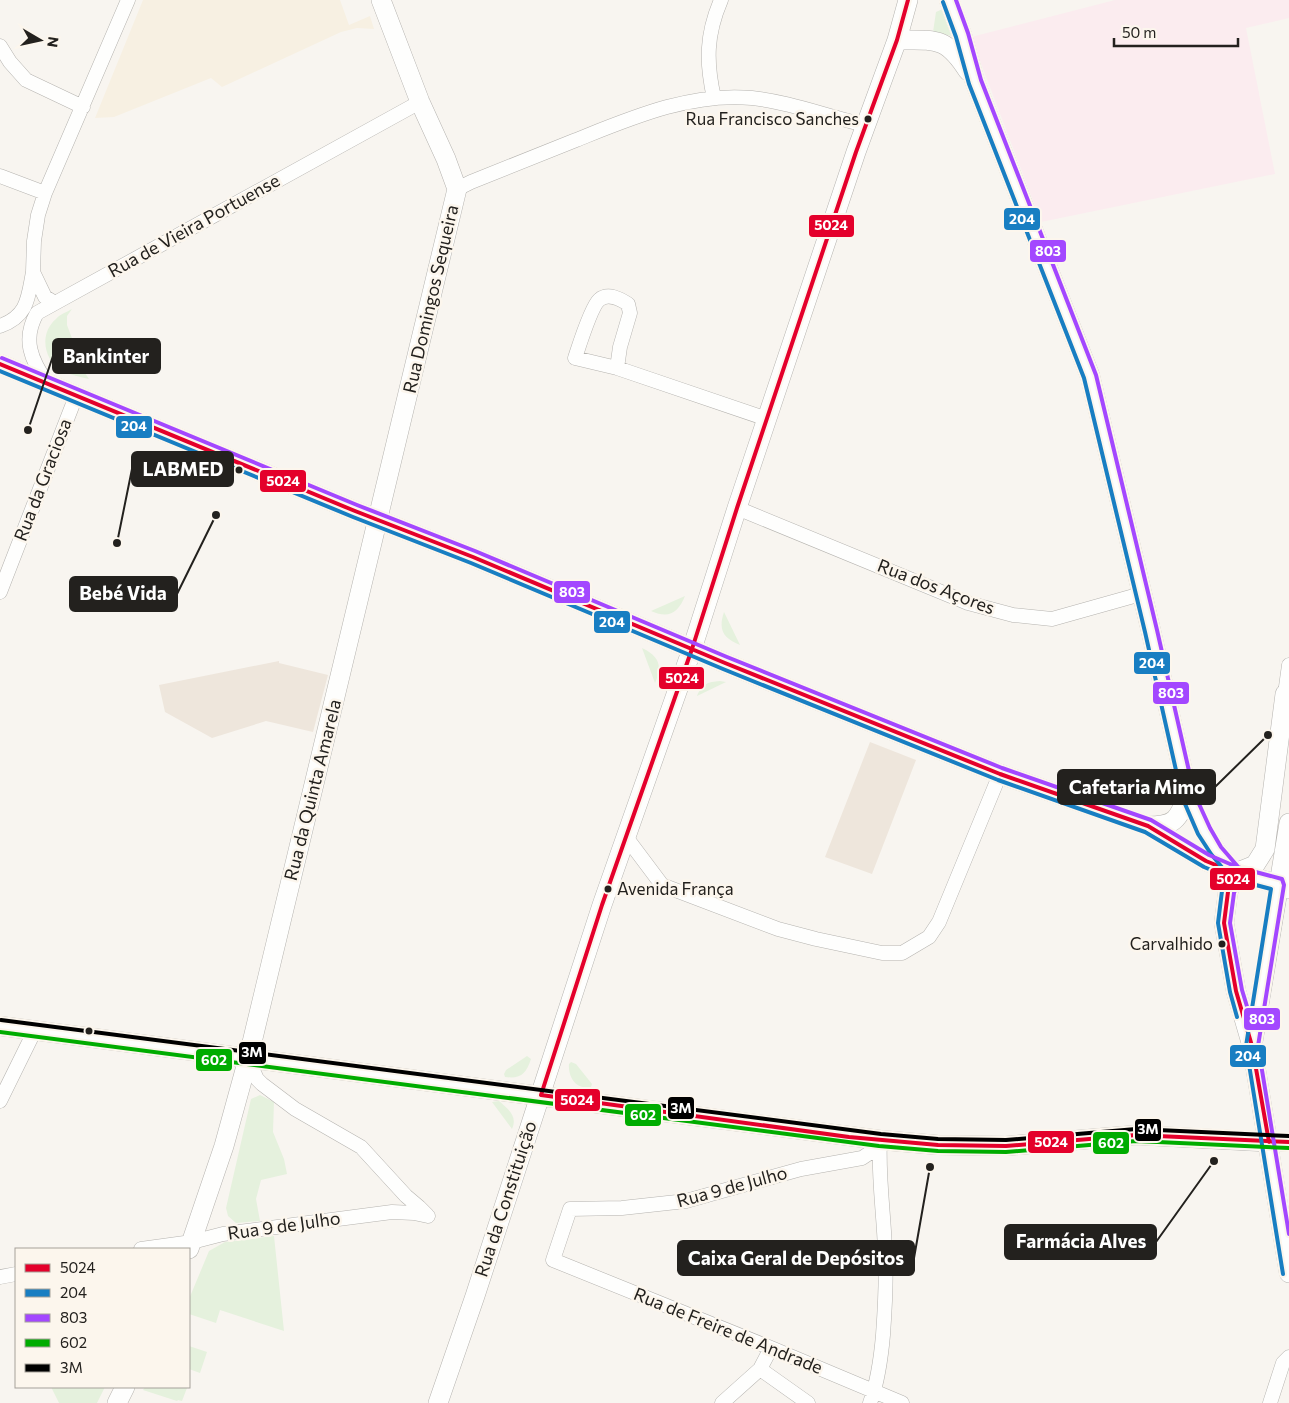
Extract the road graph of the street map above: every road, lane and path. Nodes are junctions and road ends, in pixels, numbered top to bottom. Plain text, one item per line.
1 (128, 0) edge
2 (381, 0) edge
3 (722, 0) edge
4 (908, 0) edge
5 (949, 0) edge
6 (897, 40) junction
7 (0, 46) edge
8 (975, 82) junction
9 (714, 98) junction
10 (420, 102) junction
11 (83, 107) junction
12 (866, 125) junction
13 (0, 176) edge
14 (457, 189) junction
15 (45, 194) junction
16 (33, 272) junction
17 (55, 303) junction
18 (0, 326) edge
19 (0, 364) edge
20 (617, 368) junction
21 (47, 384) junction
22 (76, 396) junction
23 (767, 419) junction
24 (737, 508) junction
25 (377, 520) junction
26 (0, 592) edge
27 (1141, 594) junction
28 (692, 649) junction
29 (1289, 665) edge
30 (1287, 695) edge
31 (1285, 720) edge
32 (1000, 774) junction
33 (1188, 795) junction
34 (1289, 823) edge
35 (1148, 826) junction
36 (626, 837) junction
37 (1235, 873) junction
38 (1285, 885) edge
39 (0, 1026) edge
40 (35, 1030) junction
41 (1252, 1046) junction
42 (248, 1059) junction
43 (541, 1095) junction
44 (0, 1101) edge
45 (880, 1140) junction
46 (1269, 1142) junction
47 (1289, 1142) edge
48 (1286, 1239) edge
49 (190, 1245) edge
50 (153, 1248) edge
51 (553, 1260) joint
52 (1289, 1273) edge
53 (15, 1274) edge
54 (0, 1277) edge
55 (771, 1348) junction
56 (1289, 1357) edge
57 (760, 1368) junction
58 (124, 1388) edge
59 (872, 1397) edge
60 (117, 1403) edge
61 (438, 1403) edge
62 (722, 1403) edge
63 (808, 1403) edge
64 (902, 1403) edge
65 (1270, 1403) edge

1 - 11 street
2 - 10 main road, Rua Domingos Sequeira
3 - 9 street
4 - 6 main road, Rua da Constituição
5 - 8 main road
6 - 8 main road
6 - 12 main road, Rua da Constituição
7 - 11 street
8 - 27 main road
9 - 12 street
9 - 14 street
10 - 14 main road, Rua Domingos Sequeira
10 - 17 street, Rua de Vieira Portuense
11 - 15 street
12 - 23 main road, Rua da Constituição
13 - 15 street
14 - 25 main road, Rua Domingos Sequeira
15 - 16 street
16 - 17 street
16 - 18 street
17 - 21 street, Rua de Vieira Portuense
19 - 21 main road
20 - 20 street
20 - 23 street
21 - 22 main road
22 - 25 main road
22 - 26 street, Rua da Graciosa
23 - 24 main road, Rua da Constituição
24 - 27 street, Rua dos Açores
24 - 28 main road, Rua da Constituição
25 - 28 main road
25 - 42 main road, Rua da Quinta Amarela
27 - 33 main road
28 - 32 main road
28 - 36 main road, Rua da Constituição
29 - 30 street
30 - 31 main road
31 - 37 main road
32 - 35 main road
32 - 36 street
33 - 35 main road
33 - 37 main road
34 - 38 main road
35 - 37 main road
36 - 43 main road, Rua da Constituição
37 - 38 main road
37 - 41 main road
38 - 41 main road
39 - 40 main road
40 - 42 main road
40 - 44 street
41 - 46 main road
42 - 43 main road
42 - 49 main road, Rua da Quinta Amarela
42 - 49 street, Rua 9 de Julho
43 - 45 main road
43 - 61 main road, Rua da Constituição
45 - 46 main road
45 - 51 street, Rua 9 de Julho
45 - 59 street
46 - 47 main road
46 - 48 main road
48 - 52 main road
49 - 50 street, Rua 9 de Julho
51 - 55 street, Rua de Freire de Andrade
53 - 54 street
55 - 57 street
55 - 59 street, Rua de Freire de Andrade
56 - 65 street
57 - 62 street
57 - 63 street
58 - 60 main road
59 - 64 street, Rua de Freire de Andrade

